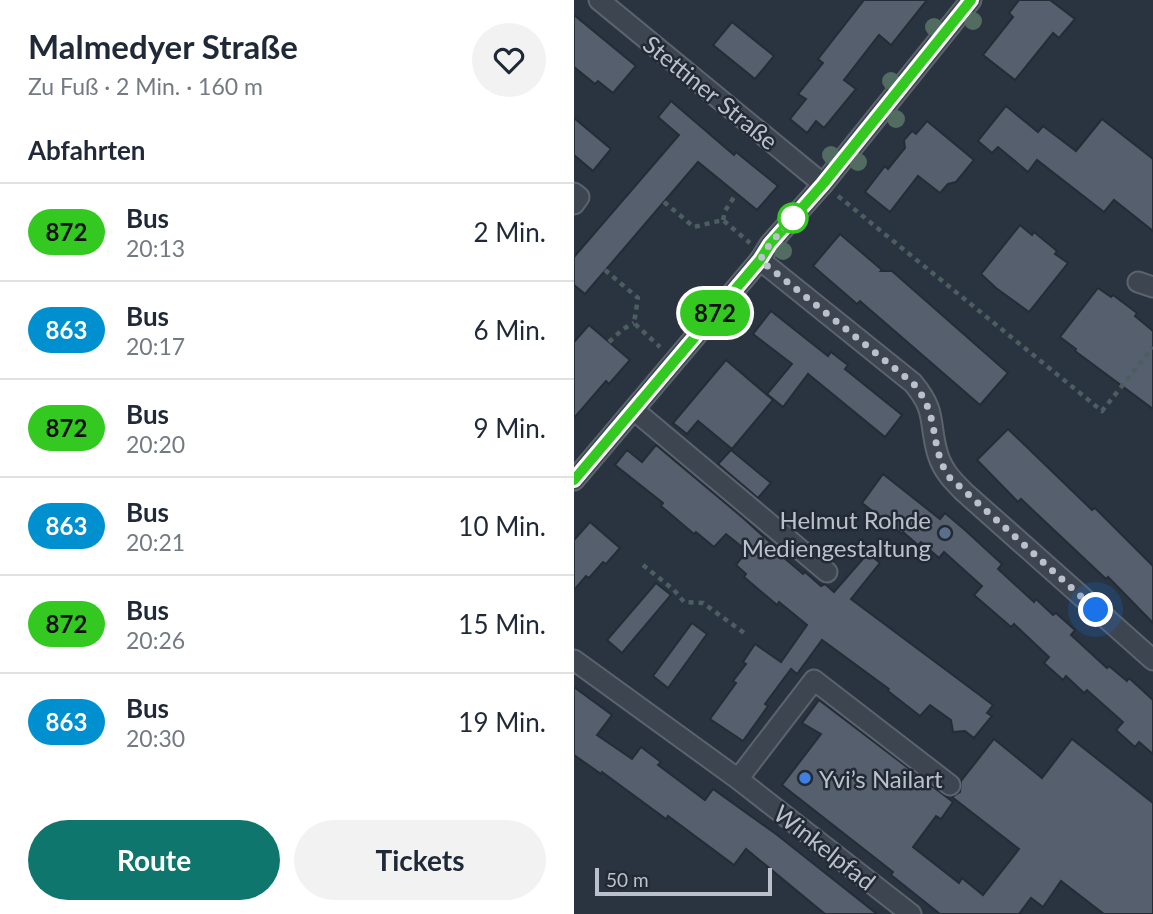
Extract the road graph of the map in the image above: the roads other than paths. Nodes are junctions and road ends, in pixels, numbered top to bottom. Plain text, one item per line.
1 (599, 0) edge
2 (971, 0) edge
3 (823, 184) junction
4 (574, 193) edge
5 (574, 204) edge
6 (762, 258) junction
7 (634, 410) junction
8 (574, 480) edge
9 (827, 572) dead end
10 (574, 660) edge
11 (1153, 660) edge
12 (738, 779) junction
13 (950, 785) dead end
14 (909, 913) edge

1 - 3 street, Stettiner Straße
2 - 3 street
3 - 6 street
4 - 5 street
6 - 7 street
6 - 11 street
7 - 8 street
7 - 9 street
10 - 12 street, Winkelpfad
12 - 13 street
12 - 14 street, Winkelpfad

